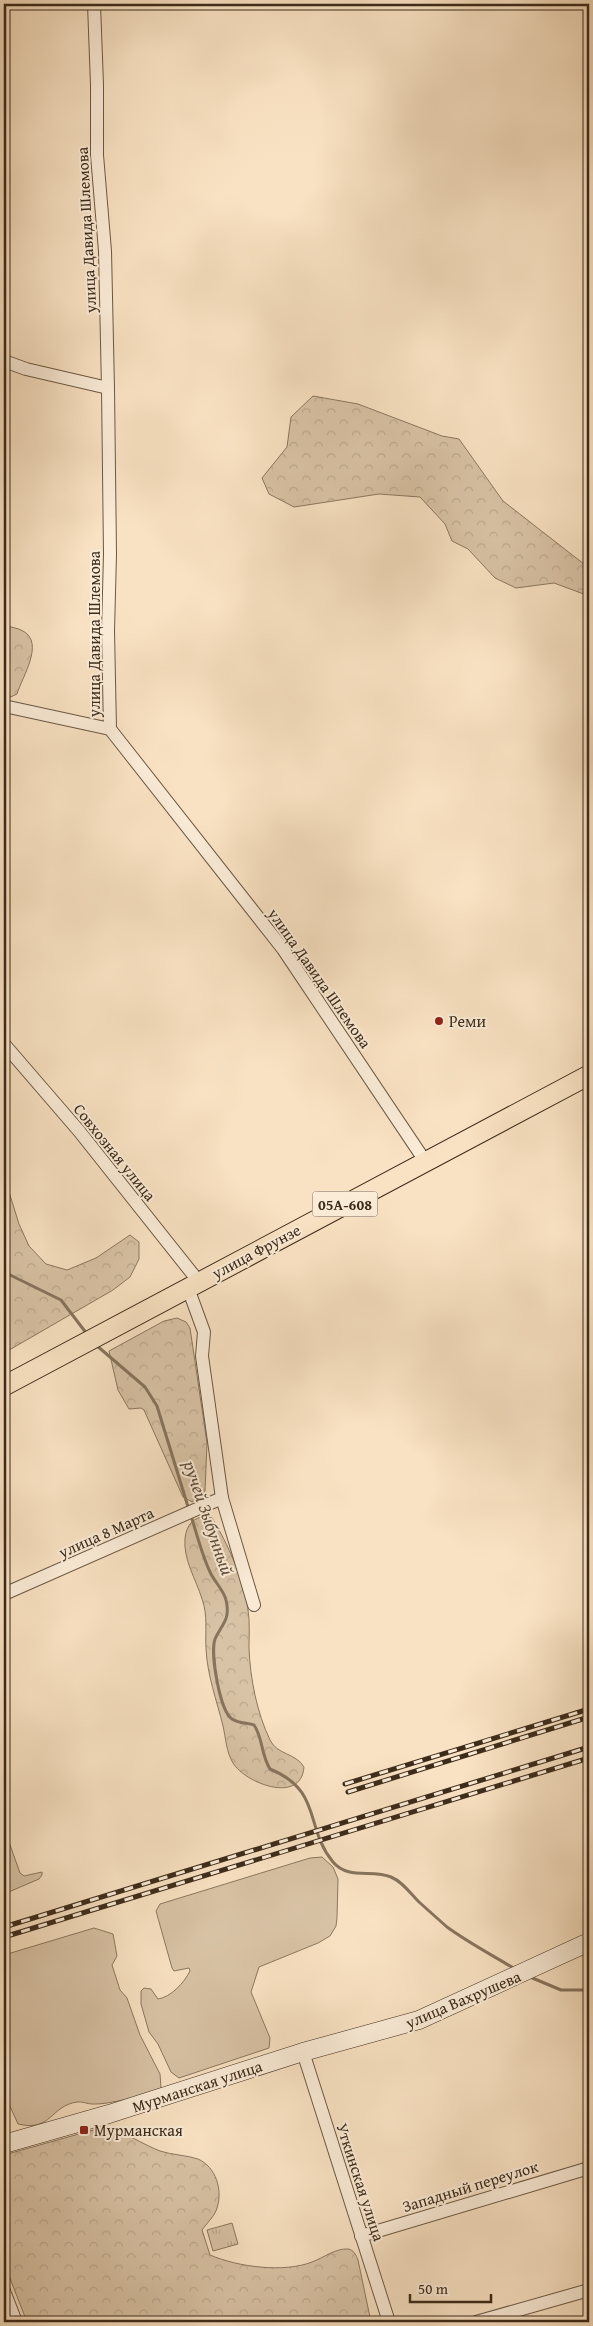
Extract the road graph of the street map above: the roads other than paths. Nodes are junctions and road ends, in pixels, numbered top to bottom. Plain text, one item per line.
1 (94, 4) edge
2 (4, 361) edge
3 (108, 388) junction
4 (4, 706) edge
5 (110, 729) junction
6 (4, 1044) edge
7 (589, 1075) edge
8 (425, 1161) junction
9 (193, 1285) junction
10 (4, 1386) edge
11 (222, 1498) junction
12 (4, 1594) edge
13 (254, 1605) dead end
14 (589, 1942) edge
15 (303, 2052) junction
16 (4, 2144) edge
17 (589, 2168) edge
18 (361, 2236) junction
19 (589, 2290) edge
20 (4, 2291) edge
21 (16, 2322) edge
22 (389, 2322) edge
23 (476, 2322) edge

1 - 3 street, улица Давида Шлемова
2 - 3 street
3 - 5 street, улица Давида Шлемова
4 - 5 street
5 - 8 street, улица Давида Шлемова
6 - 9 street, Совхозная улица
7 - 8 main road, улица Фрунзе / 05А-608
8 - 9 main road, улица Фрунзе / 05А-608
9 - 10 main road, улица Фрунзе / 05А-608
9 - 11 street
11 - 12 street, улица 8 Марта
11 - 13 street
14 - 15 main road, улица Вахрушева
15 - 16 main road, Мурманская улица
15 - 18 street, Уткинская улица
17 - 18 street, Западный переулок
18 - 22 street, Уткинская улица
19 - 23 street
20 - 21 street

